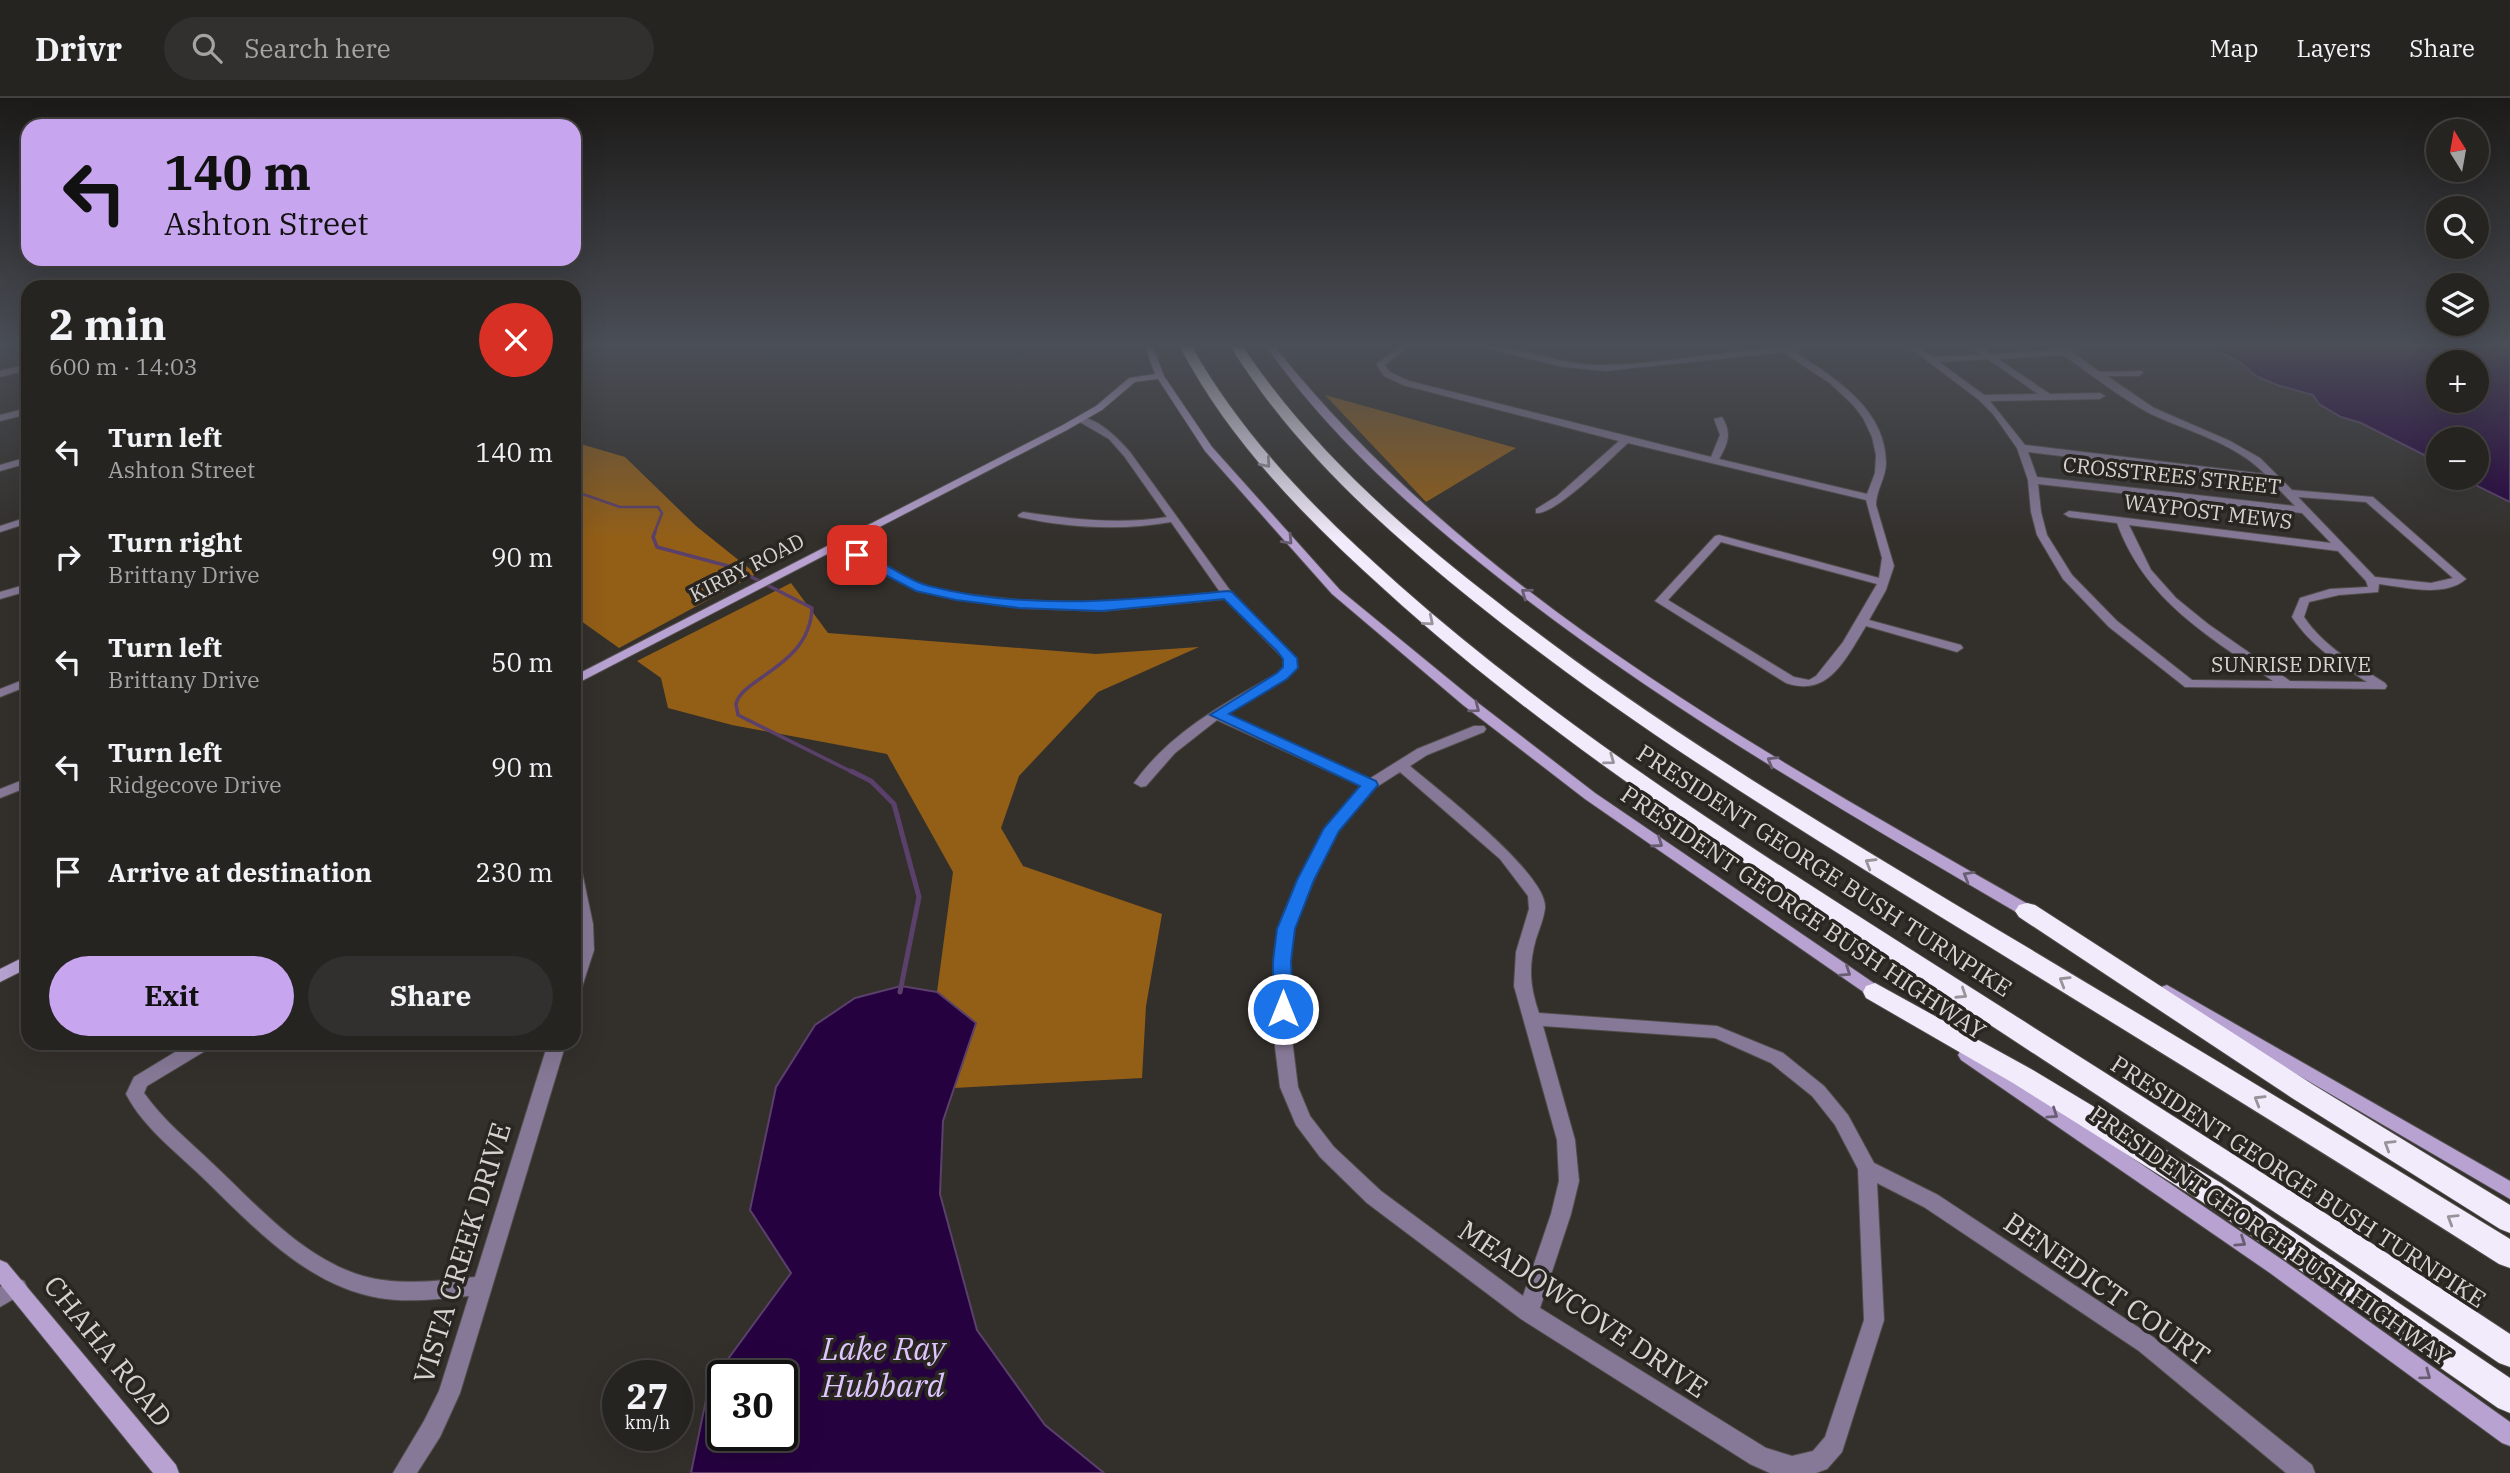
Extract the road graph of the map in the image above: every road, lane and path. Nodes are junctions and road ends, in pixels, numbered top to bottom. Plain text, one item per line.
1 (1092, 411) edge
2 (1183, 411) edge
3 (1226, 411) edge
4 (1283, 411) edge
5 (1323, 411) edge
6 (1518, 411) edge
7 (1862, 411) edge
8 (1996, 411) edge
9 (2151, 411) edge
10 (21, 413) edge
11 (0, 418) edge
12 (1082, 419) junction
13 (1719, 419) dead end
14 (1626, 440) junction
15 (2022, 448) junction
16 (1713, 461) junction
17 (21, 462) edge
18 (0, 468) edge
19 (2276, 478) junction
20 (2033, 480) junction
21 (2290, 493) junction
22 (1871, 498) junction
23 (2307, 510) junction
24 (1540, 511) dead end
25 (2069, 514) dead end
26 (1023, 515) dead end
27 (1172, 519) junction
28 (2122, 521) junction
29 (21, 522) edge
30 (0, 529) edge
31 (838, 546) junction
32 (2342, 548) junction
33 (2372, 580) junction
34 (1883, 582) junction
35 (21, 589) edge
36 (1228, 595) junction
37 (0, 596) edge
38 (1861, 621) junction
39 (1957, 648) dead end
40 (581, 677) edge
41 (21, 684) edge
42 (2287, 685) junction
43 (0, 692) edge
44 (1217, 715) junction
45 (1479, 729) dead end
46 (1402, 766) junction
47 (1141, 783) dead end
48 (21, 785) edge
49 (1370, 785) junction
50 (0, 794) edge
51 (581, 905) edge
52 (2027, 911) junction
53 (21, 965) edge
54 (581, 965) edge
55 (0, 976) edge
56 (1875, 992) junction
57 (1534, 1019) junction
58 (193, 1050) edge
59 (555, 1050) edge
60 (1867, 1169) junction
61 (2510, 1191) edge
62 (2510, 1220) edge
63 (2510, 1255) edge
64 (0, 1269) edge
65 (481, 1286) junction
66 (9, 1292) edge
67 (1528, 1312) junction
68 (2510, 1352) edge
69 (2510, 1396) edge
70 (2510, 1436) edge
71 (167, 1473) edge
72 (404, 1473) edge
73 (2304, 1473) edge

1 - 12 main road, KIRBY ROAD
2 -> 56 main road, PRESIDENT GEORGE BUSH HIGHWAY
3 -> 68 highway, PRESIDENT GEORGE BUSH TURNPIKE
63 -> 4 highway, PRESIDENT GEORGE BUSH TURNPIKE
52 -> 5 main road
6 - 14 street
7 - 22 street
8 - 15 street
9 - 19 street
10 - 11 street
12 - 27 street
12 - 31 main road, KIRBY ROAD
13 - 16 street
14 - 16 street
14 - 24 street
15 - 19 street
15 - 20 street
16 - 22 street
17 - 18 street
19 - 21 street
20 - 23 street, CROSSTREES STREET
20 - 42 street, SUNRISE DRIVE
21 - 23 street
21 - 33 street
22 - 34 street
23 - 32 street
25 - 28 street, WAYPOST MEWS
26 - 27 street
27 - 36 street
28 - 32 street, WAYPOST MEWS
28 - 42 street
29 - 30 street
31 - 36 street
31 - 40 main road, KIRBY ROAD
32 - 33 street
33 - 42 street, SUNRISE DRIVE
34 - 38 street
34 - 38 street
35 - 37 street
36 - 44 street
38 - 39 street
41 - 43 street
44 - 47 street
44 - 49 street
45 - 46 street, MEADOWCOVE DRIVE
46 - 49 street, MEADOWCOVE DRIVE
46 - 57 street
48 - 50 street
49 - 67 street, MEADOWCOVE DRIVE
51 - 54 street
52 - 61 main road
62 -> 52 highway
53 - 55 main road
56 - 69 highway
56 -> 70 main road, PRESIDENT GEORGE BUSH HIGHWAY
57 - 60 street
57 - 67 street
58 - 65 street
59 - 65 street, VISTA CREEK DRIVE
60 - 67 street, MEADOWCOVE DRIVE
60 - 73 street, BENEDICT COURT
64 - 66 main road, CHAHA ROAD
65 - 72 street, VISTA CREEK DRIVE
66 - 71 main road, CHAHA ROAD

